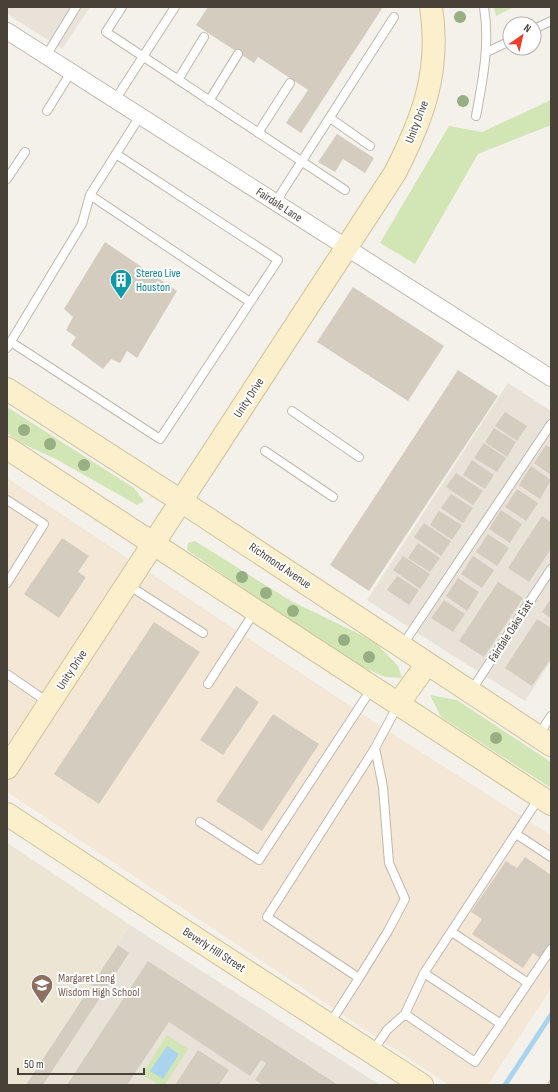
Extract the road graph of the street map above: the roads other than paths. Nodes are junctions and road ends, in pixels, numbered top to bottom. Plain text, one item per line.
1 (76, 7) edge
2 (122, 7) edge
3 (175, 7) edge
4 (484, 7) edge
5 (433, 8) edge
6 (394, 17) dead end
7 (7, 31) edge
8 (204, 37) dead end
9 (502, 45) edge
10 (487, 52) junction
11 (238, 54) dead end
12 (46, 56) junction
13 (143, 57) junction
14 (71, 72) junction
15 (178, 80) junction
16 (290, 83) dead end
17 (115, 100) junction
18 (209, 100) junction
19 (47, 111) dead end
20 (140, 116) junction
21 (476, 116) dead end
22 (330, 118) junction
23 (258, 133) junction
24 (370, 146) dead end
25 (25, 152) dead end
26 (116, 154) junction
27 (302, 162) junction
28 (7, 179) edge
29 (345, 190) dead end
30 (90, 195) junction
31 (275, 203) junction
32 (345, 248) junction
33 (250, 302) junction
34 (9, 345) edge
35 (551, 378) edge
36 (7, 389) edge
37 (292, 411) dead end
38 (551, 424) edge
39 (7, 448) edge
40 (265, 451) dead end
41 (359, 457) dead end
42 (334, 497) dead end
43 (7, 500) edge
44 (182, 501) junction
45 (154, 544) junction
46 (551, 569) edge
47 (7, 583) edge
48 (127, 585) junction
49 (256, 611) junction
50 (204, 633) dead end
51 (402, 647) junction
52 (427, 664) junction
53 (7, 674) edge
54 (208, 684) dead end
55 (373, 687) junction
56 (470, 692) junction
57 (50, 703) junction
58 (398, 704) junction
59 (551, 716) edge
60 (544, 741) edge
61 (375, 748) junction
62 (7, 768) edge
63 (545, 801) edge
64 (7, 814) edge
65 (200, 822) dead end
66 (516, 834) junction
67 (551, 857) edge
68 (452, 932) junction
69 (551, 949) edge
70 (424, 973) junction
71 (359, 978) junction
72 (528, 983) junction
73 (405, 1014) junction
74 (501, 1024) junction
75 (329, 1025) junction
76 (372, 1053) junction
77 (422, 1085) edge

1 - 12 lane
2 - 13 lane
3 - 13 lane
4 - 10 lane
5 - 32 street, Unity Drive
6 - 22 lane
7 - 12 street, Fairdale Lane
8 - 15 lane
9 - 10 lane
10 - 21 lane
11 - 18 lane
12 - 14 street, Fairdale Lane
13 - 15 lane
13 - 17 lane
14 - 17 street, Fairdale Lane
14 - 19 lane
15 - 18 lane
16 - 23 lane
17 - 20 street, Fairdale Lane
18 - 23 lane
20 - 26 lane
20 - 31 street, Fairdale Lane
22 - 24 lane
22 - 27 lane
23 - 27 lane
25 - 28 lane
26 - 30 lane
26 - 33 lane
27 - 29 lane
27 - 31 lane
30 - 33 lane
30 - 34 lane
31 - 32 street, Fairdale Lane
32 - 35 street, Fairdale Lane
32 - 44 street, Unity Drive
33 - 34 lane
36 - 44 street, Richmond Avenue
37 - 41 lane
38 - 51 lane
39 - 45 street
40 - 42 lane
43 - 47 lane
44 - 45 street, Unity Drive
44 - 51 street, Richmond Avenue
45 - 48 street, Unity Drive
45 - 49 street
46 - 56 lane, Fairdale Oaks East
48 - 50 lane
48 - 57 street, Unity Drive
49 - 54 lane
49 - 55 street
51 - 52 street, Richmond Avenue
52 - 56 street, Richmond Avenue
52 - 58 street
53 - 57 lane
55 - 58 street
55 - 65 lane
56 - 60 street, Richmond Avenue
57 - 62 street, Unity Drive
58 - 61 lane
58 - 63 street
59 - 60 lane
61 - 71 lane
61 - 71 lane
63 - 66 lane
64 - 75 street, Beverly Hill Street
66 - 67 lane
66 - 68 lane
68 - 70 lane
68 - 72 lane
69 - 72 lane
70 - 73 lane
70 - 74 lane
71 - 75 lane
72 - 74 lane
73 - 74 lane
73 - 76 lane
75 - 76 street, Beverly Hill Street
76 - 77 street, Beverly Hill Street

